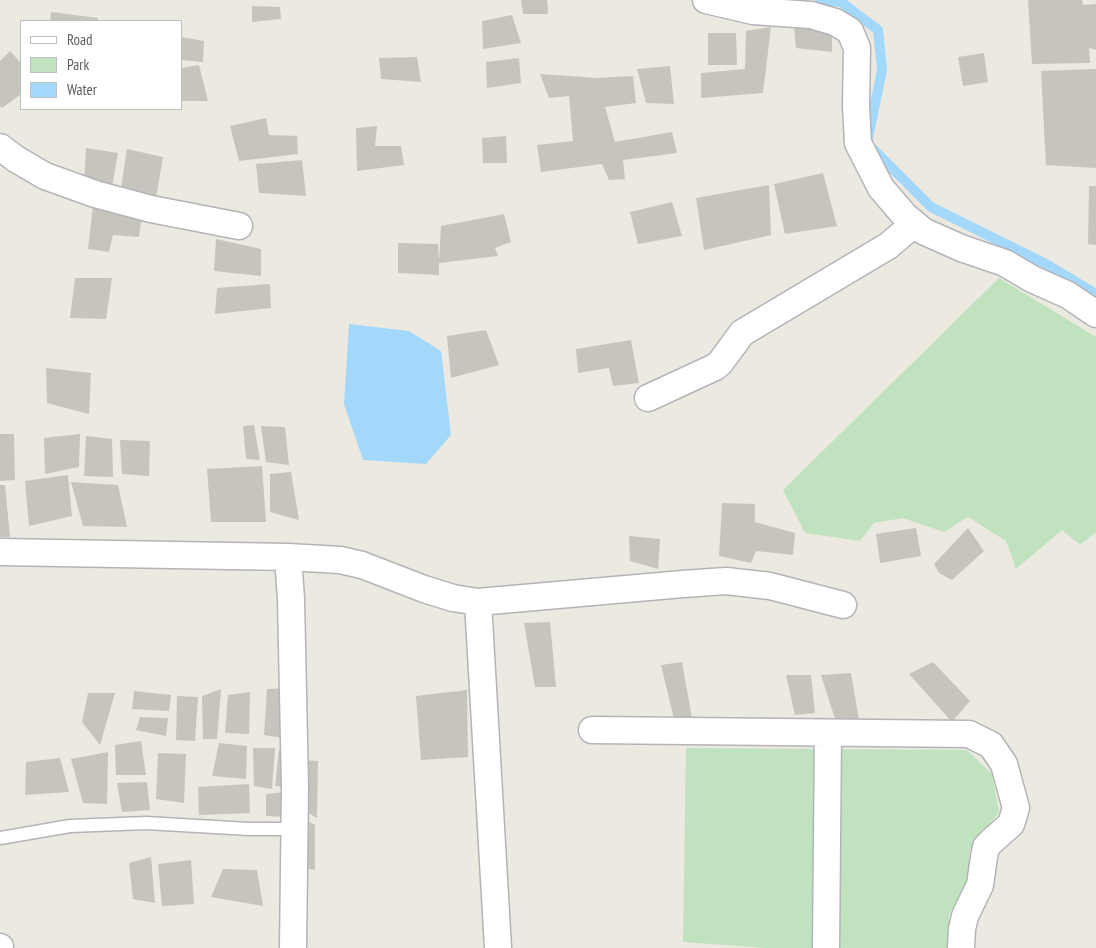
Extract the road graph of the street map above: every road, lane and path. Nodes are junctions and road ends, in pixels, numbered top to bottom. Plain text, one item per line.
1 (706, 0) edge
2 (0, 147) edge
3 (914, 224) junction
4 (239, 226) dead end
5 (1096, 314) edge
6 (648, 398) dead end
7 (0, 552) edge
8 (288, 557) junction
9 (478, 602) junction
10 (843, 605) dead end
11 (592, 730) dead end
12 (828, 733) junction
13 (294, 829) junction
14 (0, 838) edge
15 (293, 948) edge
16 (498, 948) edge
17 (826, 948) edge
18 (961, 948) edge

1 - 3 street
2 - 4 street
3 - 5 street
3 - 6 street
7 - 8 street
8 - 9 street
8 - 13 street
9 - 10 street
9 - 16 street
11 - 12 street
12 - 17 street
12 - 18 street
13 - 14 lane
13 - 15 street

